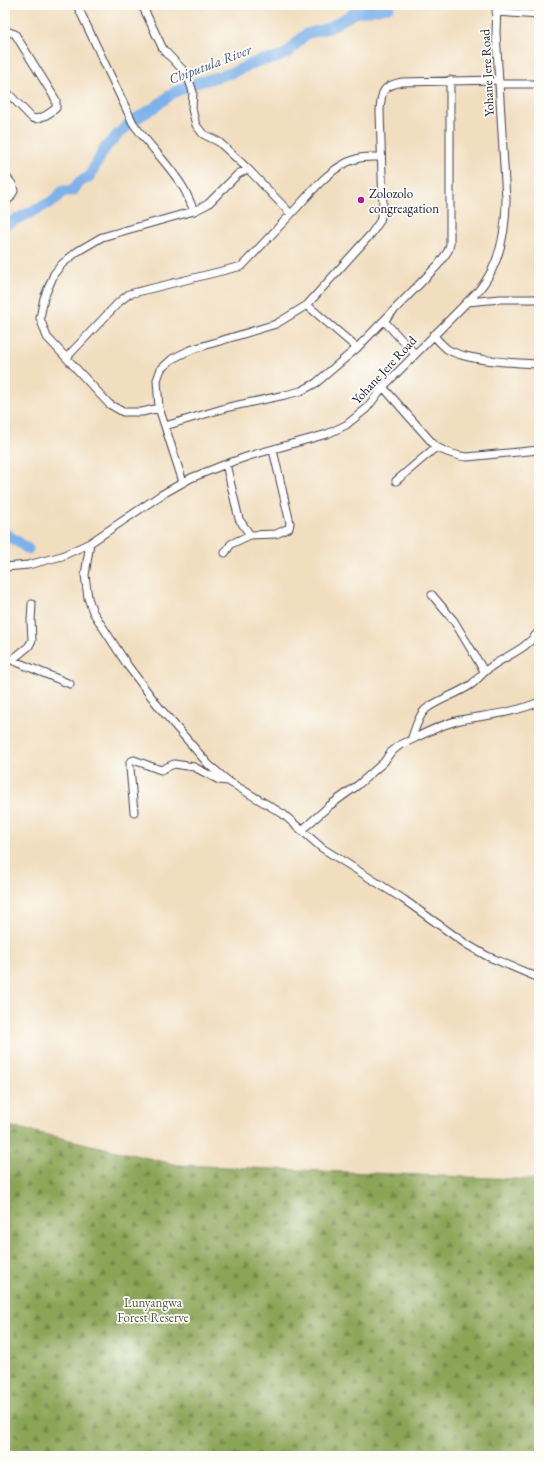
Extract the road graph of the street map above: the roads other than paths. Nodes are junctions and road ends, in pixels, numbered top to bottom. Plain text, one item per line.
1 (77, 5) edge
2 (142, 5) edge
3 (497, 9) edge
4 (539, 15) edge
5 (5, 34) edge
6 (450, 80) junction
7 (499, 82) junction
8 (539, 84) edge
9 (5, 90) edge
10 (381, 157) junction
11 (248, 169) junction
12 (5, 175) edge
13 (5, 203) edge
14 (194, 211) junction
15 (291, 214) junction
16 (539, 299) edge
17 (467, 302) junction
18 (307, 305) junction
19 (384, 321) junction
20 (433, 335) junction
21 (357, 348) junction
22 (415, 354) junction
23 (67, 357) junction
24 (539, 364) edge
25 (383, 387) junction
26 (159, 408) junction
27 (165, 426) junction
28 (436, 447) junction
29 (273, 450) junction
30 (539, 450) edge
31 (226, 464) junction
32 (396, 481) dead end
33 (183, 482) junction
34 (250, 535) junction
35 (90, 544) junction
36 (225, 553) dead end
37 (5, 567) edge
38 (432, 595) dead end
39 (32, 604) dead end
40 (539, 631) edge
41 (9, 660) edge
42 (484, 671) junction
43 (70, 684) dead end
44 (539, 702) edge
45 (411, 740) junction
46 (228, 781) junction
47 (134, 812) dead end
48 (302, 830) junction
49 (539, 978) edge

1 - 14 street
2 - 11 street
3 - 4 street
3 - 7 street, Yohane Jere Road
5 - 9 street
6 - 7 street
6 - 10 street
6 - 19 street
7 - 8 street
7 - 17 street, Yohane Jere Road
10 - 15 street
10 - 18 street
11 - 14 street
11 - 15 street
12 - 13 street
14 - 23 street
15 - 23 street
16 - 17 street
17 - 20 street, Yohane Jere Road
18 - 21 street
18 - 26 street
19 - 21 street
19 - 22 street
20 - 22 street, Yohane Jere Road
20 - 24 street
21 - 27 street
22 - 25 street, Yohane Jere Road
23 - 26 street
25 - 28 street
25 - 29 street, Yohane Jere Road
26 - 27 street
27 - 33 street
28 - 30 street
28 - 32 street
29 - 31 street, Yohane Jere Road
29 - 34 street
31 - 33 street, Yohane Jere Road
31 - 34 street
33 - 35 street, Yohane Jere Road
34 - 36 street
35 - 37 street, Yohane Jere Road
35 - 46 street
38 - 42 street
39 - 41 street
40 - 42 street
41 - 43 street
42 - 45 street
44 - 45 street
45 - 48 street
46 - 47 street
46 - 48 street
48 - 49 street

